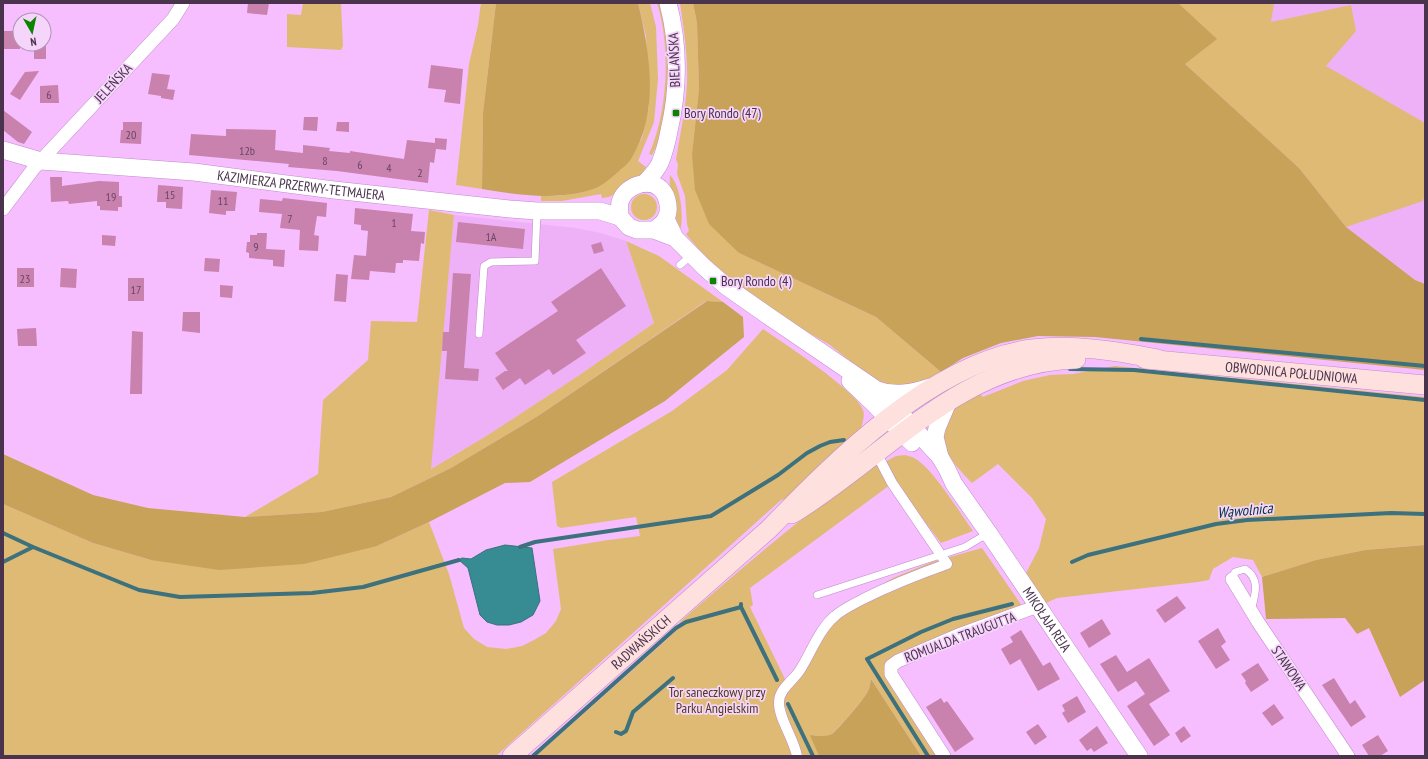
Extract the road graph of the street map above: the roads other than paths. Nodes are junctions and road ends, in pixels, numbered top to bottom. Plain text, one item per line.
1 (183, 3) edge
2 (668, 3) edge
3 (3, 150) edge
4 (42, 161) junction
5 (653, 186) junction
6 (3, 209) edge
7 (620, 209) junction
8 (537, 211) junction
9 (666, 219) junction
10 (654, 230) junction
11 (675, 238) junction
12 (478, 334) dead end
13 (815, 348) junction
14 (1158, 359) junction
15 (937, 384) junction
16 (1425, 385) edge
17 (877, 390) junction
18 (948, 402) junction
19 (893, 415) junction
20 (906, 430) junction
21 (940, 457) junction
22 (881, 462) dead end
23 (954, 484) junction
24 (769, 529) junction
25 (990, 535) junction
26 (941, 554) junction
27 (1232, 580) joint
28 (818, 595) dead end
29 (1038, 606) junction
30 (1251, 611) junction
31 (512, 756) edge
32 (797, 756) edge
33 (944, 756) edge
34 (1139, 756) edge
35 (1348, 756) edge

1 - 4 street, JELEŃSKA
2 - 5 street, BIELAŃSKA
3 - 4 street, KAZIMIERZA PRZERWY-TETMAJERA
4 - 6 street, JELEŃSKA
4 - 8 street, KAZIMIERZA PRZERWY-TETMAJERA
5 - 7 street
5 - 9 street
7 - 8 street, KAZIMIERZA PRZERWY-TETMAJERA
7 - 10 street
8 - 12 lane
9 - 10 street
9 - 11 street, MIKOŁAJA REJA
10 - 11 street
11 - 13 street, MIKOŁAJA REJA
13 - 17 street, MIKOŁAJA REJA
13 - 19 street, MIKOŁAJA REJA
14 - 15 main road, RADWAŃSKICH
14 - 16 main road, OBWODNICA POŁUDNIOWA
14 - 18 main road, RADWAŃSKICH
15 - 17 street
15 - 19 main road, RADWAŃSKICH
17 - 19 street, MIKOŁAJA REJA
18 - 20 main road, RADWAŃSKICH
18 - 21 street
19 - 20 street, MIKOŁAJA REJA
19 - 24 main road, RADWAŃSKICH
20 - 21 street, MIKOŁAJA REJA
20 - 23 street, MIKOŁAJA REJA
20 - 24 main road, RADWAŃSKICH
21 - 23 street, MIKOŁAJA REJA
22 - 26 street
23 - 25 street, MIKOŁAJA REJA
24 - 31 main road, RADWAŃSKICH
25 - 26 lane
25 - 29 street, MIKOŁAJA REJA
26 - 28 lane
26 - 32 street
27 - 30 street, STAWOWA
27 - 30 lane
29 - 33 street, ROMUALDA TRAUGUTTA
29 - 34 street, MIKOŁAJA REJA
30 - 35 street, STAWOWA

